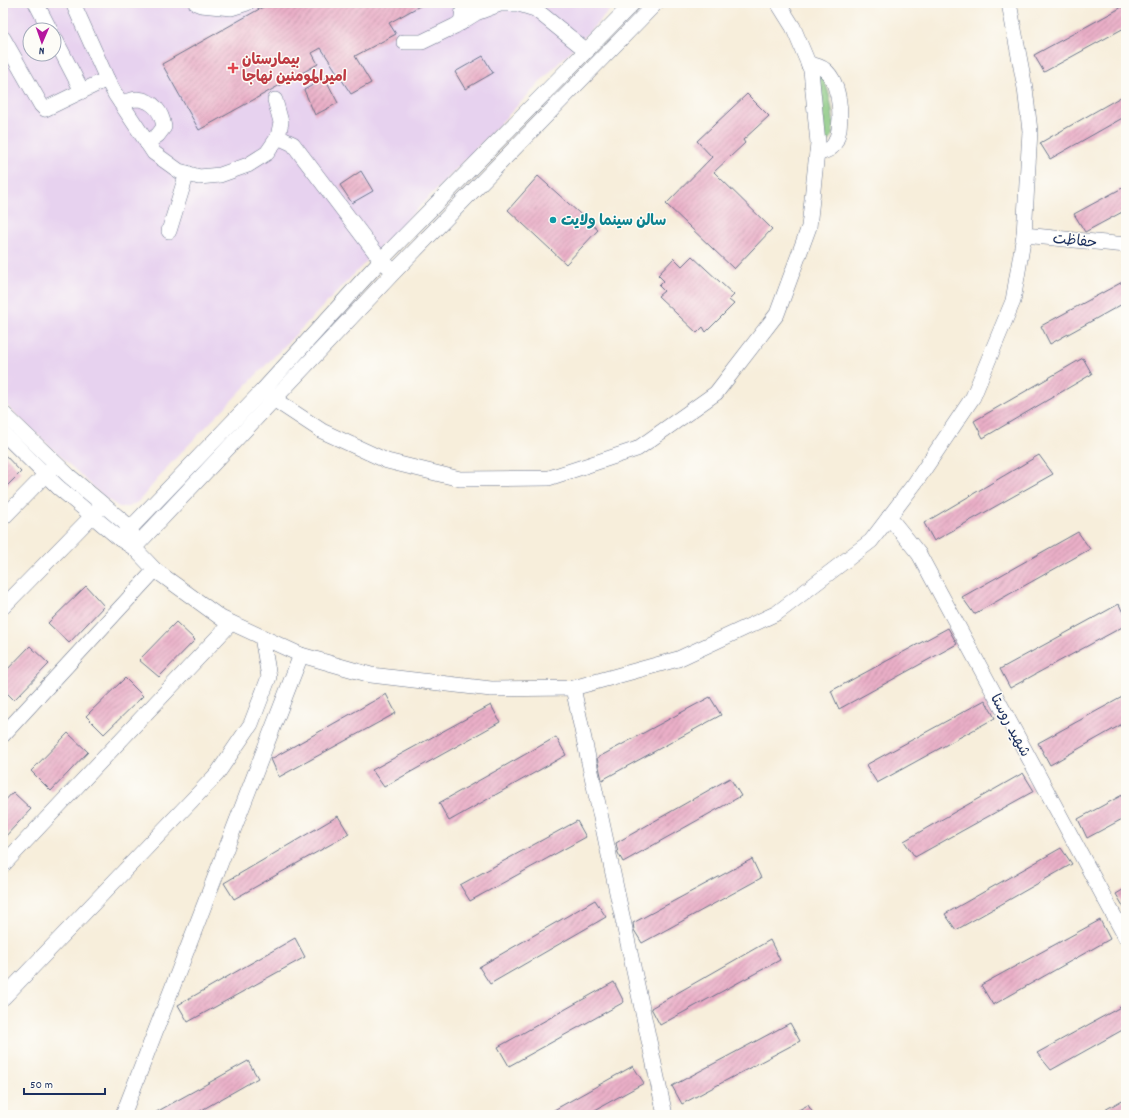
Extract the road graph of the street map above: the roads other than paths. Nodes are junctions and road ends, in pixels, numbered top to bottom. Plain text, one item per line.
1 (36, 3) edge
2 (73, 3) edge
3 (196, 3) edge
4 (247, 3) edge
5 (464, 3) edge
6 (505, 3) edge
7 (633, 3) edge
8 (656, 3) edge
9 (778, 3) edge
10 (1009, 3) edge
11 (536, 6) edge
12 (46, 22) edge
13 (461, 23) junction
14 (3, 38) edge
15 (404, 42) dead end
16 (587, 51) junction
17 (62, 52) edge
18 (808, 64) junction
19 (107, 79) junction
20 (82, 91) junction
21 (275, 100) dead end
22 (121, 103) junction
23 (278, 137) junction
24 (147, 143) junction
25 (817, 154) junction
26 (187, 173) junction
27 (169, 231) dead end
28 (1024, 235) junction
29 (1126, 245) edge
30 (381, 260) junction
31 (394, 272) junction
32 (263, 390) junction
33 (275, 400) junction
34 (3, 413) edge
35 (3, 433) edge
36 (56, 464) junction
37 (45, 475) junction
38 (103, 504) junction
39 (92, 516) junction
40 (889, 517) junction
41 (3, 518) edge
42 (131, 528) junction
43 (120, 539) junction
44 (134, 548) junction
45 (155, 570) junction
46 (3, 607) edge
47 (231, 623) junction
48 (262, 637) junction
49 (301, 655) junction
50 (573, 688) junction
51 (3, 735) edge
52 (3, 865) edge
53 (1126, 938) edge
54 (3, 998) edge
55 (123, 1115) edge
56 (666, 1115) edge

1 - 12 street
2 - 19 street
3 - 4 street
5 - 13 street
6 - 11 street
6 - 13 street
7 - 16 street
8 - 31 street
9 - 18 street
10 - 28 street
11 - 16 street
13 - 15 street
14 - 20 street
16 - 30 street
17 - 20 street
18 - 25 street
18 - 25 street
19 - 20 street
19 - 22 street
21 - 23 street
22 - 24 street
22 - 24 street
23 - 26 street
23 - 30 street
24 - 26 street
25 - 33 street
26 - 27 street
28 - 29 street, حفاظت
28 - 40 street
30 - 31 street
30 - 32 street
31 - 33 street
32 - 33 street
32 - 42 street
33 - 44 street
34 - 36 street
35 - 37 street
36 - 37 street
36 - 38 street
37 - 39 street
37 - 41 street
38 - 39 street
38 - 42 street
39 - 43 street
39 - 46 street
40 - 50 street
40 - 53 street, شهید روستا
42 - 43 street
42 - 44 street
43 - 44 street
44 - 45 street
45 - 47 street
45 - 51 street
47 - 48 street
47 - 52 street
48 - 49 street
48 - 54 street
49 - 50 street
49 - 55 street
50 - 56 street

